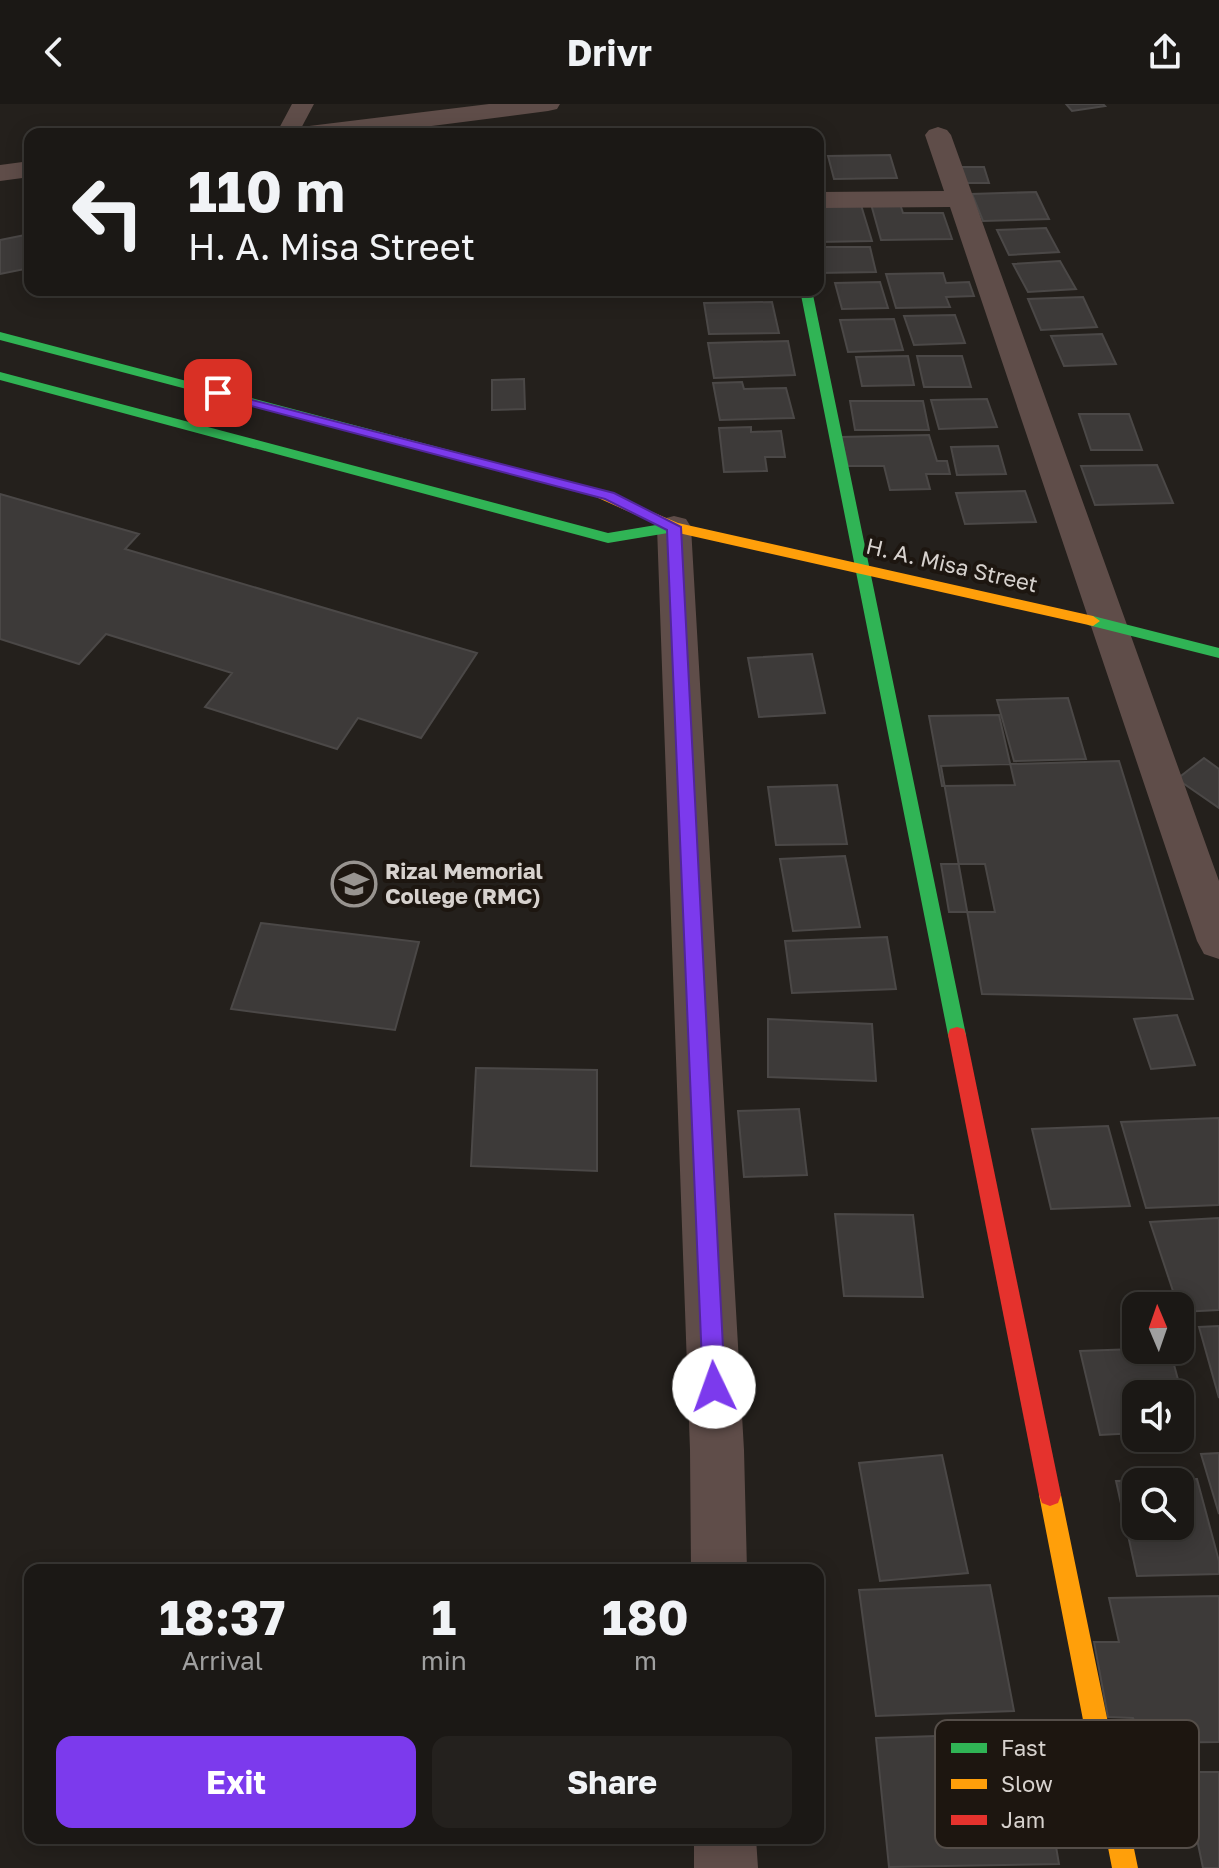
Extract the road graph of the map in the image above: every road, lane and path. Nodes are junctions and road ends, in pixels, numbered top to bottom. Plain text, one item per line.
1 (303, 104) edge
2 (548, 104) edge
3 (290, 128) edge
4 (357, 128) edge
5 (938, 135) dead end
6 (24, 170) edge
7 (0, 173) edge
8 (958, 199) junction
9 (824, 200) edge
10 (807, 296) edge
11 (0, 336) edge
12 (0, 376) edge
13 (81, 377) junction
14 (674, 527) junction
15 (863, 569) junction
16 (1109, 625) junction
17 (1219, 653) edge
18 (1219, 941) edge
19 (719, 1564) edge
20 (1095, 1720) edge
21 (725, 1844) edge
22 (1121, 1848) edge
23 (726, 1868) edge
24 (1125, 1868) edge

1 - 3 lane
2 - 4 street
5 - 8 street
6 - 7 street
8 - 9 street
8 - 16 street
10 - 15 street
11 - 13 street
12 - 13 street
13 - 14 street, H. A. Misa Street
13 - 14 street, H. A. Misa Street
14 - 15 street, H. A. Misa Street
14 - 19 street
15 - 16 street, H. A. Misa Street
15 - 20 street
16 - 17 street, H. A. Misa Street
16 - 18 street
21 - 23 street
22 - 24 street

